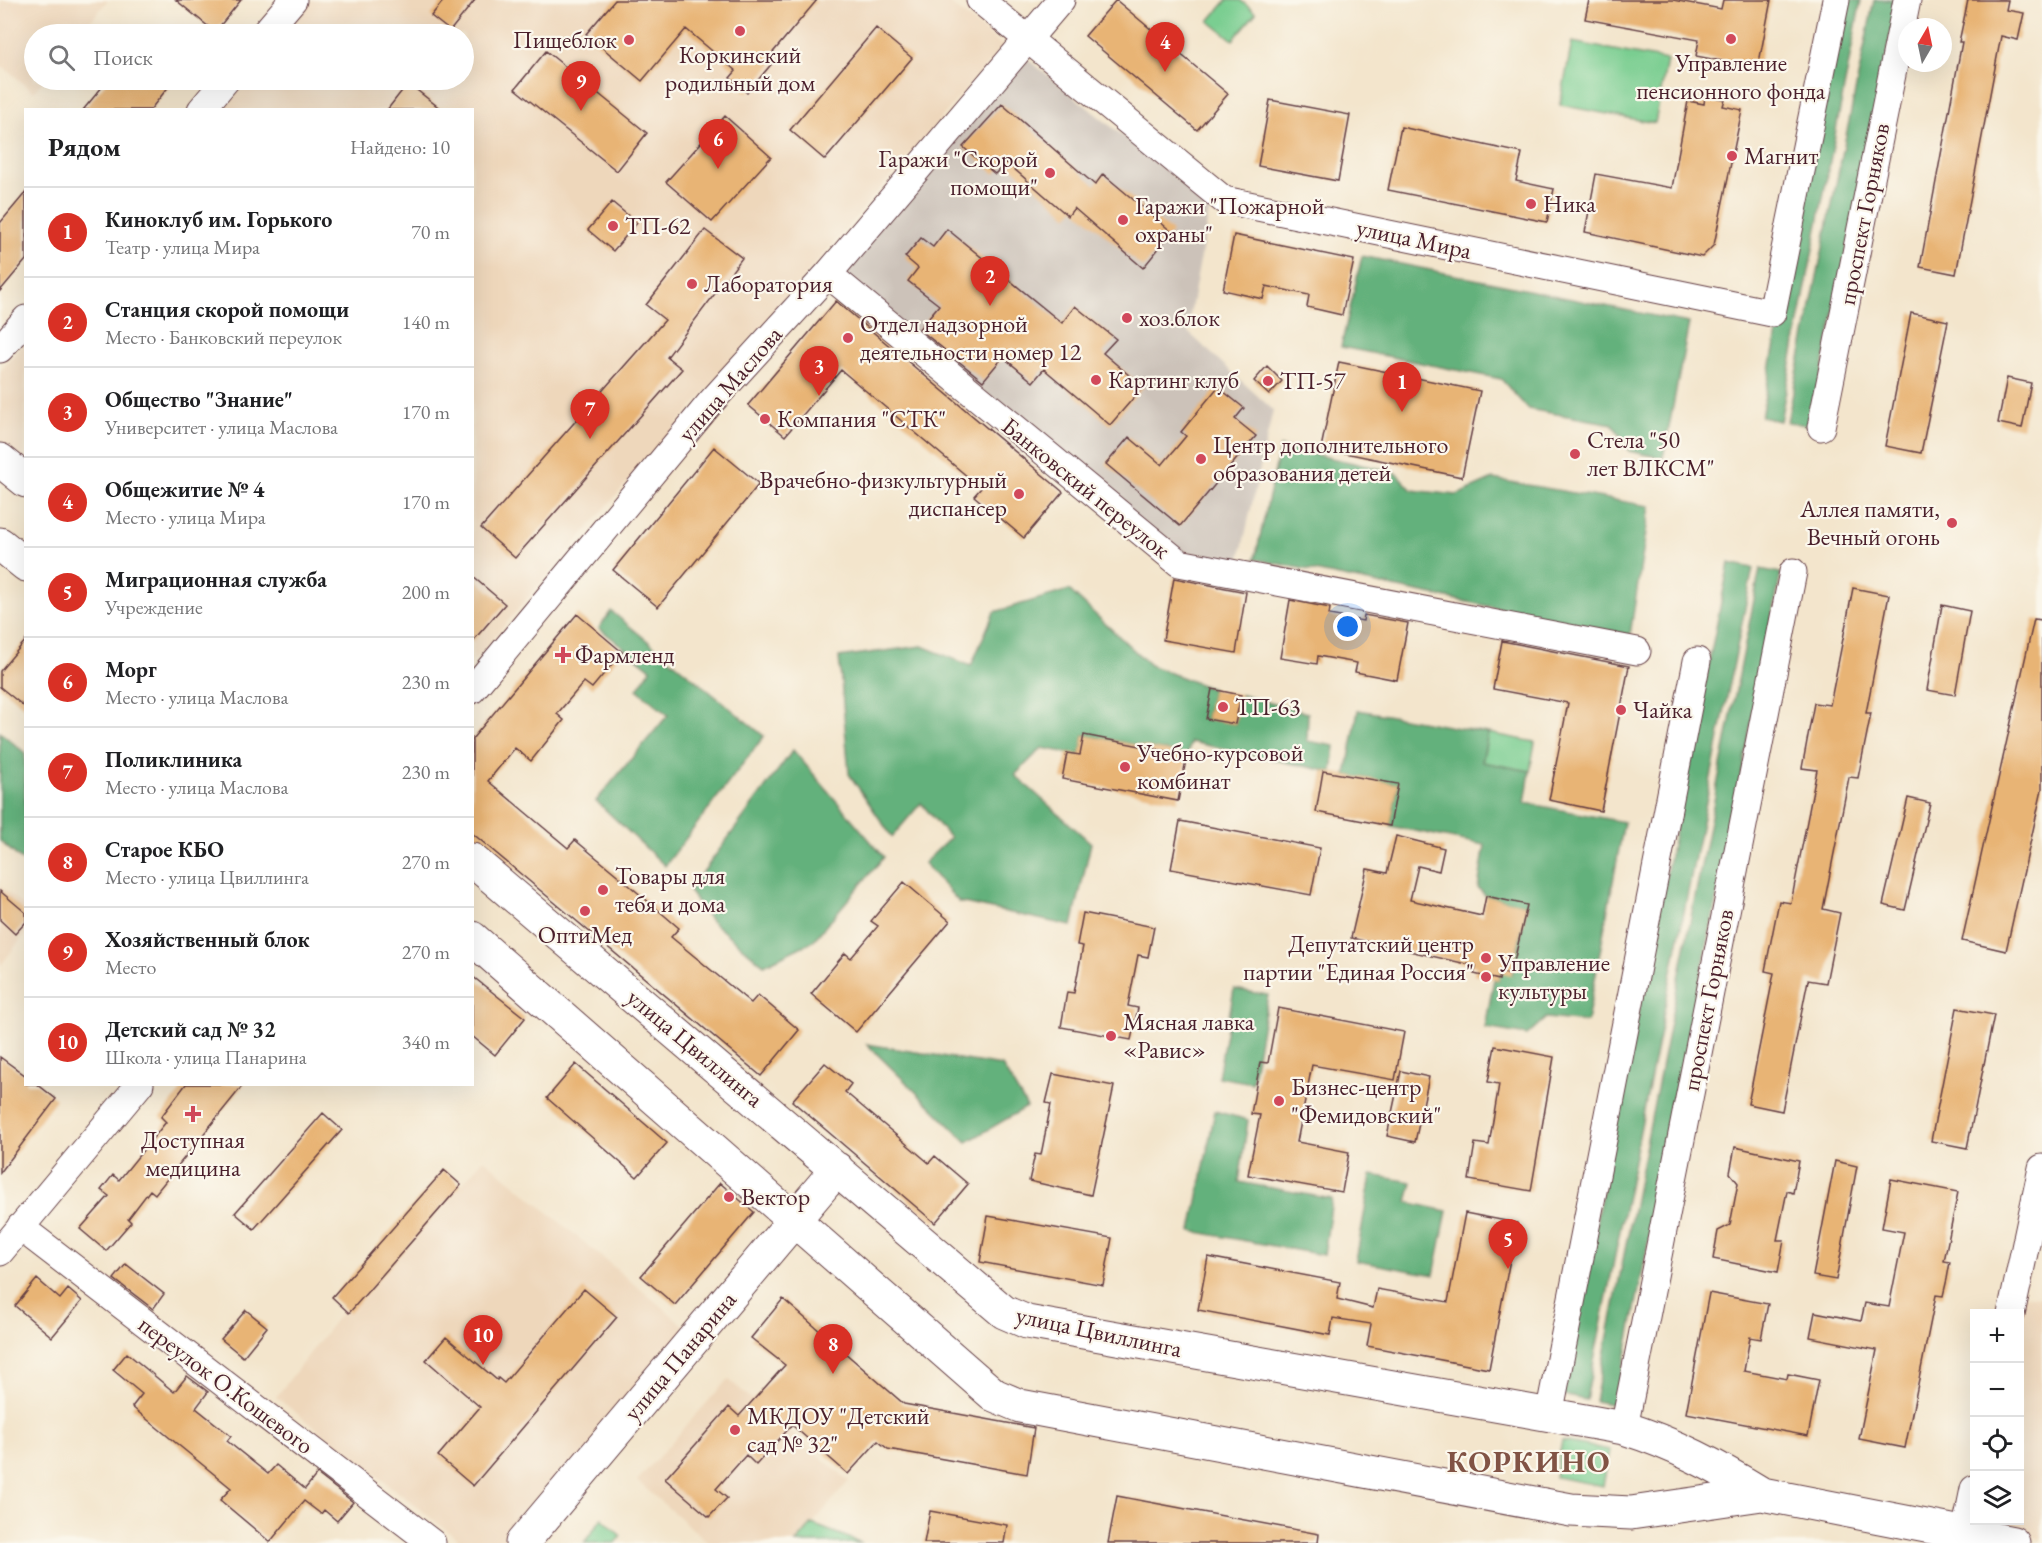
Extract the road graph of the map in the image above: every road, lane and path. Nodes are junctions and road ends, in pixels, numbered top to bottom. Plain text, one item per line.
1 (293, 0) edge
2 (980, 0) edge
3 (1061, 0) edge
4 (1836, 0) edge
5 (1907, 0) edge
6 (273, 24) edge
7 (1028, 39) junction
8 (218, 90) edge
9 (203, 108) edge
10 (828, 274) junction
11 (24, 321) edge
12 (0, 349) edge
13 (1821, 427) dead end
14 (0, 460) edge
15 (24, 479) edge
16 (0, 544) edge
17 (24, 563) edge
18 (1793, 572) dead end
19 (1638, 651) dead end
20 (1697, 661) dead end
21 (474, 688) edge
22 (474, 862) edge
23 (474, 940) edge
24 (138, 1086) edge
25 (2042, 1168) edge
26 (837, 1169) junction
27 (2039, 1196) edge
28 (795, 1220) junction
29 (20, 1227) junction
30 (0, 1252) edge
31 (2012, 1309) edge
32 (1549, 1414) junction
33 (1624, 1428) junction
34 (1762, 1494) junction
35 (1970, 1509) edge
36 (1965, 1533) junction
37 (432, 1543) edge
38 (522, 1543) edge
39 (2013, 1543) edge

1 - 6 street
2 - 7 street, улица Мира
3 - 7 street, улица Маслова
4 - 7 street, улица Мира
5 - 13 street, проспект Горняков
7 - 10 street, улица Маслова
8 - 9 street
10 - 19 street, Банковский переулок
10 - 21 street, улица Маслова
11 - 12 street
14 - 15 street
16 - 17 street
18 - 33 street, проспект Горняков
20 - 32 street
22 - 26 street, улица Цвиллинга
23 - 28 street, улица Цвиллинга
24 - 29 street
25 - 27 street
26 - 28 street, улица Панарина
26 - 32 street, улица Цвиллинга
27 - 31 street
28 - 34 street, улица Цвиллинга
28 - 38 street, улица Панарина
29 - 30 street
29 - 37 street, переулок О.Кошевого
32 - 33 street, улица Цвиллинга
33 - 34 street, улица Цвиллинга
34 - 36 street, улица Цвиллинга
35 - 36 street
36 - 39 street, улица Цвиллинга

